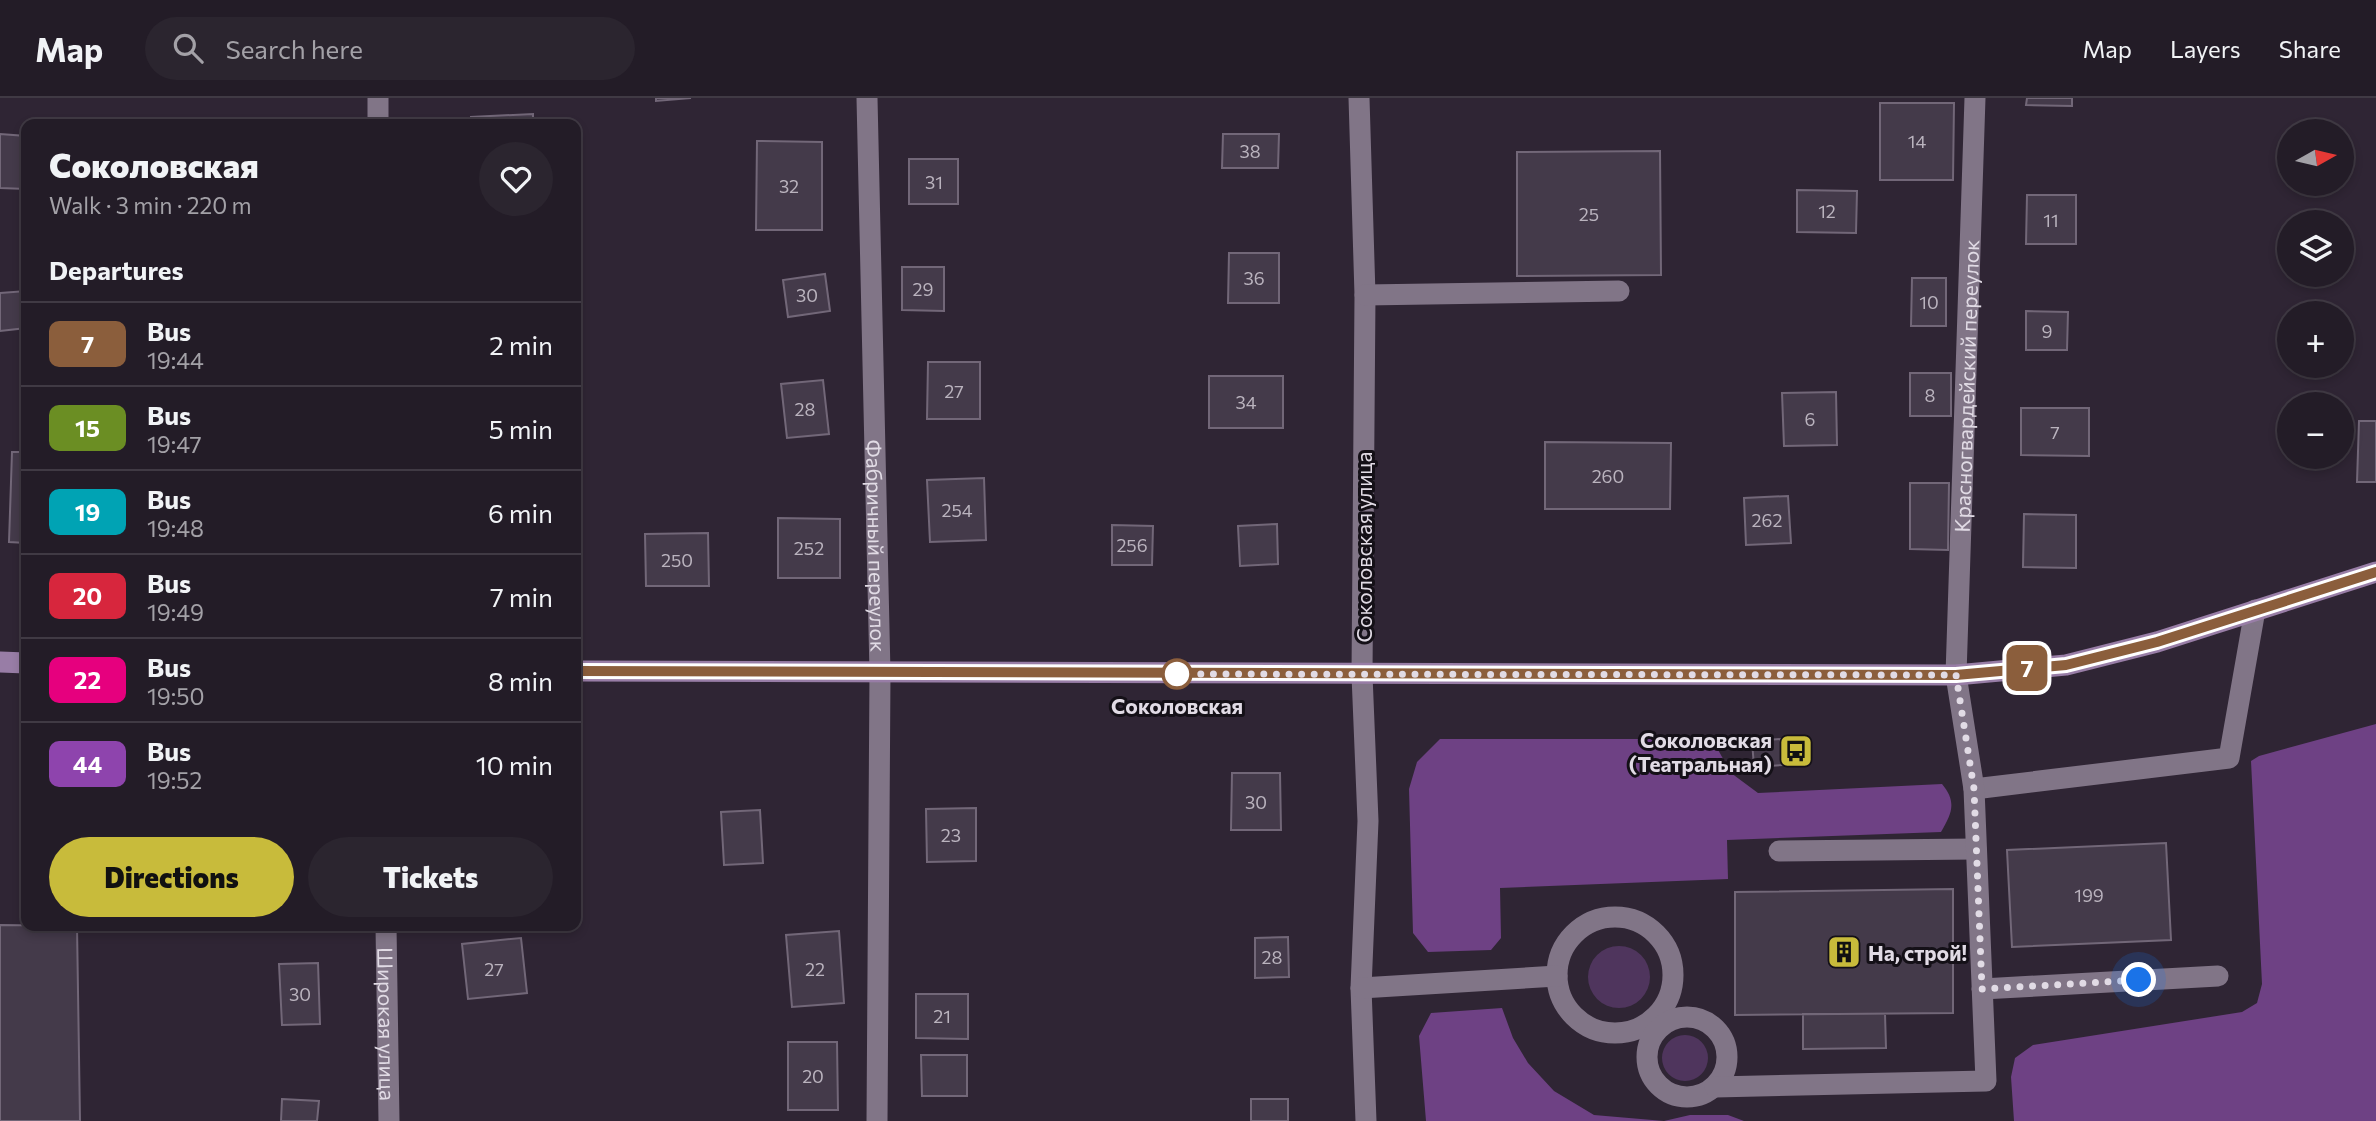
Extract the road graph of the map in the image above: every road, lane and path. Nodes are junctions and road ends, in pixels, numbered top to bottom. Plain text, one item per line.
1 (378, 98) edge
2 (867, 98) edge
3 (1359, 98) edge
4 (1975, 98) edge
5 (378, 119) edge
6 (1619, 291) dead end
7 (1365, 295) junction
8 (2376, 572) edge
9 (2255, 610) junction
10 (0, 662) edge
11 (21, 663) edge
12 (581, 671) edge
13 (880, 673) junction
14 (1362, 675) junction
15 (1956, 675) junction
16 (1974, 789) junction
17 (1976, 849) junction
18 (1779, 851) dead end
19 (386, 931) edge
20 (1557, 976) junction
21 (2218, 976) dead end
22 (1361, 988) junction
23 (1982, 989) junction
24 (1617, 1034) junction
25 (1649, 1072) junction
26 (1715, 1087) junction
27 (389, 1121) edge
28 (877, 1121) edge
29 (1366, 1121) edge

1 - 5 street
2 - 13 street, Фабричный переулок
3 - 7 street, Соколовская улица
4 - 15 street, Красногвардейский переулок
6 - 7 street
7 - 14 street, Соколовская улица
8 - 9 main road
9 - 15 main road
9 - 16 street
10 - 11 main road
12 - 13 main road
13 - 14 main road
13 - 28 street, Фабричный переулок
14 - 15 main road
14 - 22 street, Соколовская улица
15 - 16 street, Красногвардейский переулок
16 - 17 street, Красногвардейский переулок
17 - 18 street
17 - 23 street, Красногвардейский переулок
19 - 27 street, Широкая улица
20 - 22 street
20 - 24 street
20 - 24 street
21 - 23 street
22 - 29 street, Соколовская улица
23 - 26 street, Красногвардейский переулок
24 - 25 street
25 - 26 street
25 - 26 street

